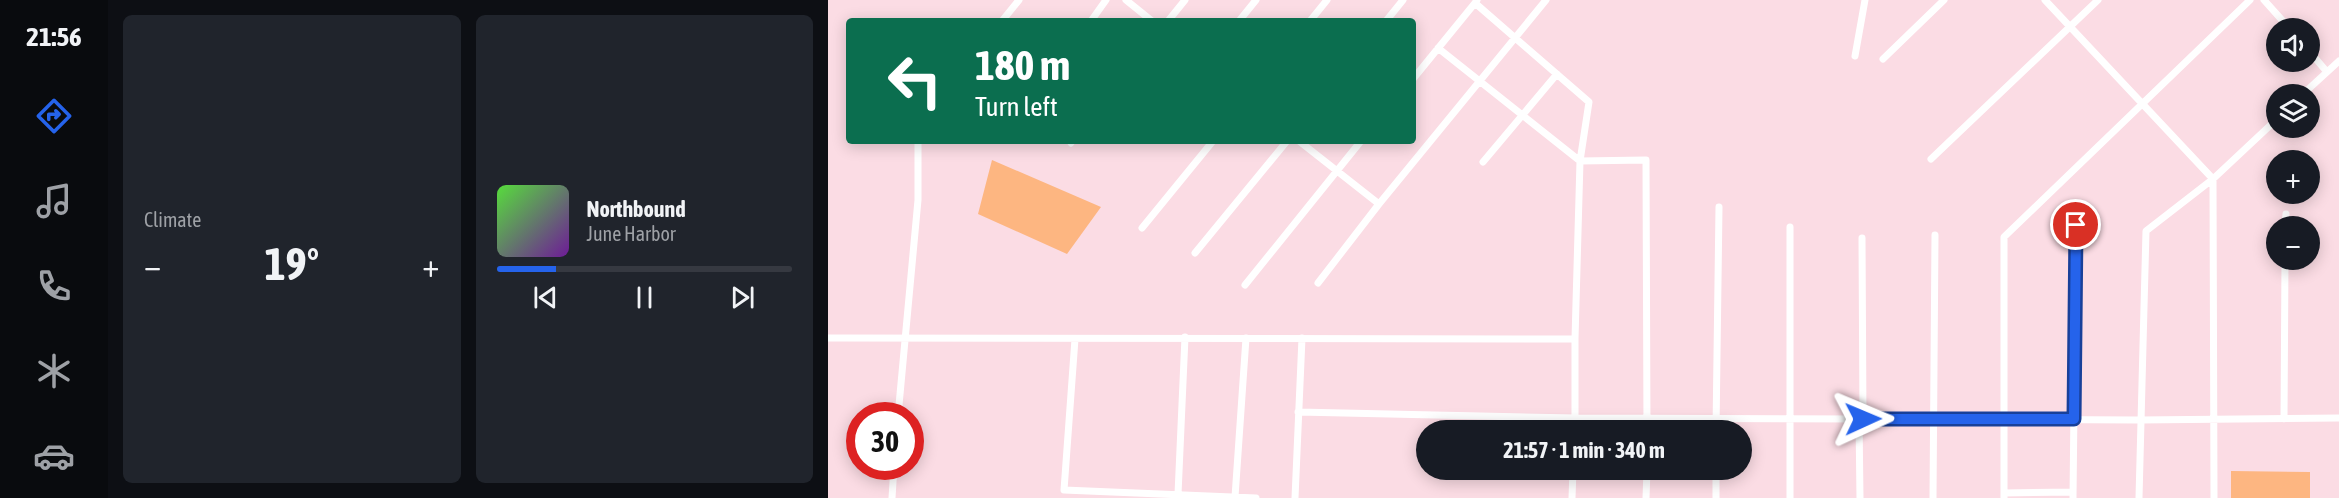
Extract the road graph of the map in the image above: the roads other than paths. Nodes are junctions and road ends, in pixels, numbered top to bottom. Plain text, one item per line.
1 (1019, 0) edge
2 (1106, 0) edge
3 (1126, 0) edge
4 (1185, 0) edge
5 (1256, 0) edge
6 (1327, 0) edge
7 (1403, 0) edge
8 (1546, 0) edge
9 (1865, 0) edge
10 (1944, 0) edge
11 (2045, 0) edge
12 (2098, 0) edge
13 (2250, 0) edge
14 (2264, 0) edge
15 (1476, 2) edge
16 (1004, 18) edge
17 (1093, 18) edge
18 (1148, 18) edge
19 (1170, 18) edge
20 (1241, 18) edge
21 (1312, 18) edge
22 (1388, 18) edge
23 (2280, 18) edge
24 (2071, 27) junction
25 (1516, 38) junction
26 (1438, 48) junction
27 (1855, 56) dead end
28 (1883, 59) dead end
29 (2339, 61) edge
30 (2320, 64) edge
31 (2327, 72) junction
32 (1557, 74) junction
33 (1416, 75) edge
34 (1479, 82) junction
35 (2314, 84) edge
36 (2141, 103) junction
37 (1521, 116) junction
38 (2266, 129) edge
39 (918, 144) edge
40 (1211, 144) edge
41 (1285, 144) edge
42 (1303, 144) edge
43 (1359, 144) edge
44 (1931, 159) dead end
45 (1580, 161) junction
46 (1483, 162) dead end
47 (1337, 170) junction
48 (2213, 179) junction
49 (1378, 204) junction
50 (1719, 207) dead end
51 (2076, 225) dead end
52 (1790, 227) dead end
53 (1142, 228) dead end
54 (1935, 235) dead end
55 (1862, 238) dead end
56 (1195, 253) dead end
57 (2285, 270) edge
58 (1318, 283) dead end
59 (1245, 285) dead end
60 (828, 338) edge
61 (903, 338) junction
62 (1185, 338) junction
63 (1246, 338) junction
64 (1302, 338) junction
65 (1075, 339) junction
66 (1575, 339) junction
67 (899, 402) edge
68 (1298, 412) junction
69 (1575, 418) junction
70 (1716, 418) junction
71 (1791, 418) junction
72 (1861, 418) junction
73 (1935, 418) junction
74 (2005, 418) junction
75 (2339, 418) edge
76 (1647, 419) junction
77 (2074, 419) junction
78 (2284, 419) junction
79 (2140, 420) junction
80 (2215, 420) junction
81 (893, 480) edge
82 (1573, 480) edge
83 (1647, 480) edge
84 (1716, 480) edge
85 (1178, 494) junction
86 (2004, 495) edge
87 (2073, 495) edge
88 (1234, 497) edge
89 (892, 498) edge
90 (1256, 498) edge
91 (1295, 498) edge
92 (1572, 498) edge
93 (1646, 498) edge
94 (1716, 498) edge
95 (1790, 498) edge
96 (1860, 498) edge
97 (1933, 498) edge
98 (2139, 498) edge
99 (2214, 498) edge

1 - 16 street
2 - 17 street
3 - 18 street
4 - 19 street
5 - 20 street
6 - 21 street
7 - 22 street
8 - 25 street
9 - 27 street
10 - 28 street
11 - 24 street
12 - 24 street
13 - 36 street
14 - 23 street
15 - 25 street
15 - 26 street
24 - 36 street
24 - 44 street
25 - 32 street
25 - 34 street
26 - 33 street
26 - 34 street
29 - 31 street
30 - 31 street
31 - 35 street
32 - 37 street
32 - 45 street
34 - 37 street
34 - 49 street
36 - 48 street
36 - 74 street
37 - 45 street
37 - 46 street
38 - 48 street
39 - 61 street
40 - 53 street
41 - 56 street
42 - 47 street
43 - 47 street
45 - 66 street
45 - 76 street
47 - 49 street
47 - 59 street
48 - 79 street
48 - 80 street
49 - 58 street
50 - 70 street
51 - 77 street
52 - 71 street
54 - 73 street
55 - 72 street
57 - 78 street
60 - 61 street
61 - 65 street
61 - 67 street
62 - 63 street
62 - 65 street
62 - 85 street
63 - 64 street
63 - 88 street
64 - 66 street
64 - 68 street
65 - 85 street
66 - 69 street
68 - 69 street
68 - 91 street
69 - 76 street
70 - 71 street
70 - 76 street
71 - 72 street
71 - 95 street
72 - 73 street
72 - 96 street
73 - 74 street
73 - 97 street
74 - 77 street
74 - 86 street
75 - 78 street
77 - 79 street
77 - 87 street
78 - 80 street
79 - 80 street
79 - 98 street
80 - 99 street
81 - 89 street
82 - 92 street
83 - 93 street
84 - 94 street
85 - 88 street
86 - 87 street
88 - 90 street

